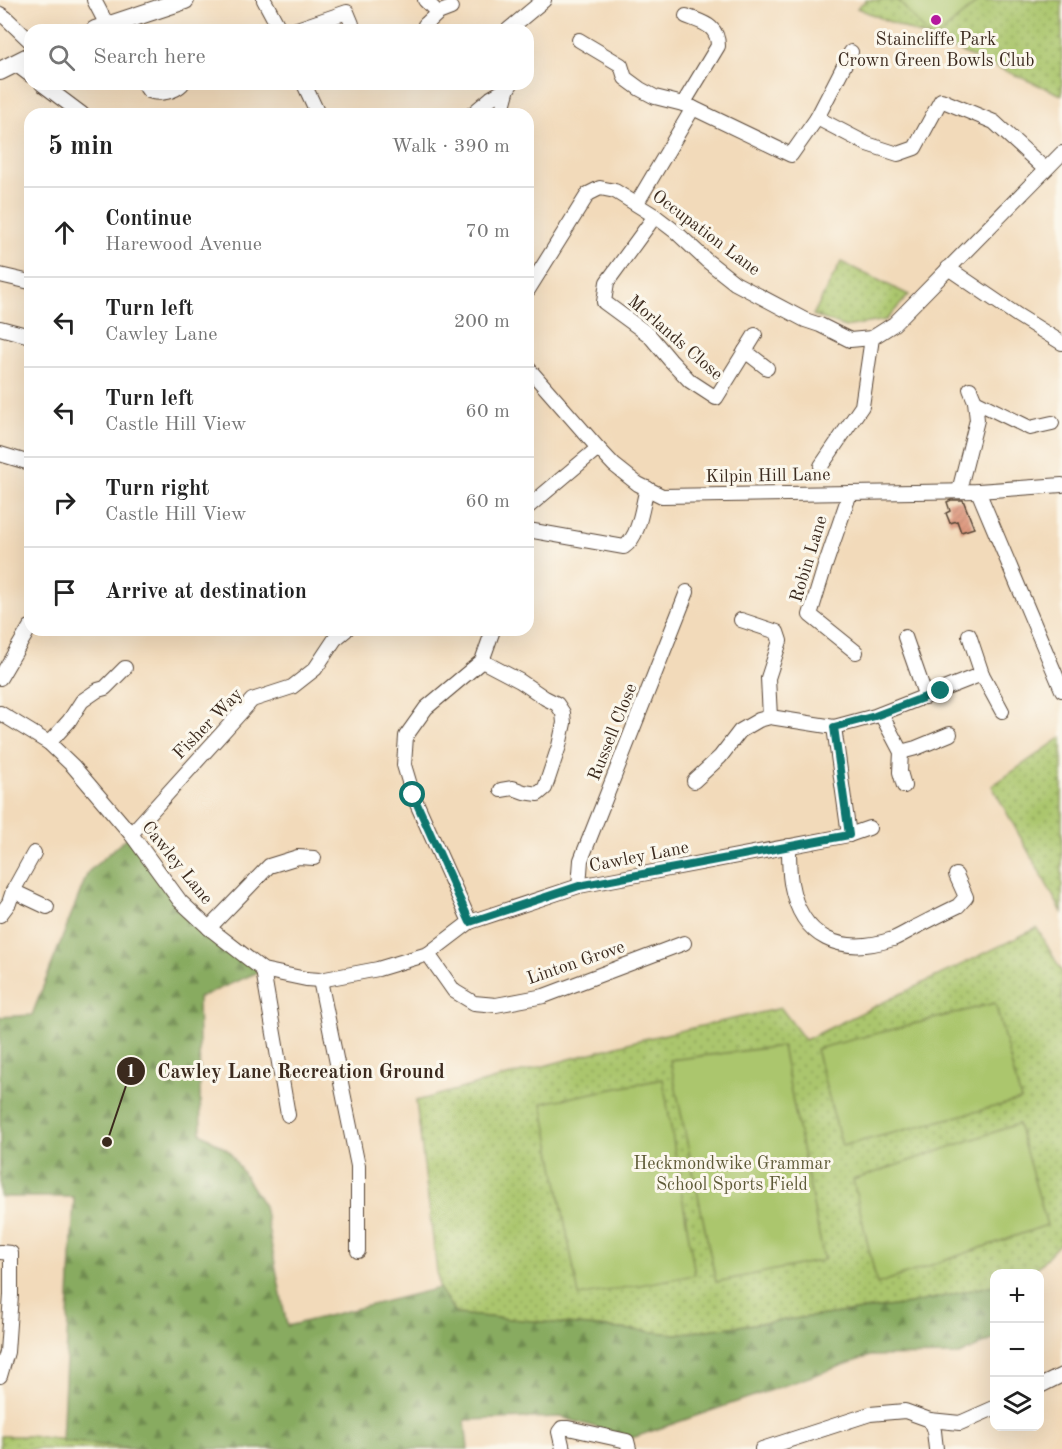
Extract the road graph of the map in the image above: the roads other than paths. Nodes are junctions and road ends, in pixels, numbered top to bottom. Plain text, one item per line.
1 (94, 0) edge
2 (185, 0) edge
3 (264, 0) edge
4 (425, 0) edge
5 (544, 0) edge
6 (0, 14) edge
7 (686, 16) dead end
8 (108, 24) edge
9 (118, 24) edge
10 (277, 24) edge
11 (312, 24) edge
12 (352, 24) dead end
13 (426, 24) edge
14 (515, 24) edge
15 (24, 35) edge
16 (579, 40) dead end
17 (851, 52) dead end
18 (50, 90) edge
19 (148, 90) edge
20 (174, 90) edge
21 (307, 90) edge
22 (504, 90) edge
23 (509, 90) edge
24 (688, 106) junction
25 (74, 108) edge
26 (315, 108) edge
27 (479, 108) edge
28 (503, 108) edge
29 (817, 118) junction
30 (1062, 153) edge
31 (1045, 170) junction
32 (637, 203) junction
33 (656, 216) junction
34 (948, 268) junction
35 (0, 274) edge
36 (24, 280) edge
37 (534, 280) edge
38 (0, 328) edge
39 (24, 334) edge
40 (755, 335) dead end
41 (872, 338) junction
42 (1062, 343) edge
43 (745, 351) junction
44 (767, 368) dead end
45 (534, 375) edge
46 (1052, 423) dead end
47 (598, 448) junction
48 (0, 454) edge
49 (24, 463) edge
50 (821, 466) dead end
51 (1062, 485) edge
52 (647, 488) junction
53 (959, 491) junction
54 (978, 491) junction
55 (850, 493) junction
56 (534, 502) edge
57 (534, 531) edge
58 (687, 592) dead end
59 (741, 620) dead end
60 (969, 635) dead end
61 (25, 636) edge
62 (339, 636) edge
63 (492, 636) edge
64 (906, 637) dead end
65 (856, 652) dead end
66 (482, 661) junction
67 (125, 668) dead end
68 (982, 674) junction
69 (0, 678) edge
70 (1062, 690) edge
71 (927, 697) junction
72 (1002, 711) dead end
73 (0, 713) edge
74 (881, 714) junction
75 (770, 717) junction
76 (834, 727) junction
77 (950, 734) dead end
78 (49, 743) junction
79 (901, 752) junction
80 (694, 782) dead end
81 (904, 786) dead end
82 (501, 790) dead end
83 (869, 828) dead end
84 (131, 834) junction
85 (849, 835) junction
86 (789, 846) junction
87 (34, 853) dead end
88 (314, 858) dead end
89 (956, 875) dead end
90 (579, 886) junction
91 (13, 891) junction
92 (47, 907) dead end
93 (0, 915) edge
94 (470, 922) junction
95 (209, 928) junction
96 (684, 943) dead end
97 (428, 954) junction
98 (263, 970) junction
99 (320, 980) junction
100 (288, 1115) dead end
101 (358, 1251) dead end
102 (0, 1252) edge
103 (5, 1295) edge
104 (1062, 1375) edge
105 (0, 1376) edge
106 (1044, 1384) edge
107 (990, 1410) edge
108 (930, 1420) junction
109 (628, 1445) edge
110 (563, 1449) edge
111 (762, 1449) edge
112 (936, 1449) edge

1 - 8 street
2 - 9 main road
3 - 10 street
4 - 13 street
5 - 14 street
6 - 15 street
7 - 24 street
11 - 12 street
16 - 24 street
17 - 29 street
18 - 25 street
19 - 20 street
21 - 26 street
22 - 27 street
23 - 28 street
24 - 29 street
24 - 32 street
29 - 31 street
30 - 31 street
31 - 34 street
32 - 33 street, Occupation Lane
32 - 37 street, Occupation Lane
33 - 41 street, Occupation Lane
33 - 43 street, Morlands Close
34 - 41 street
34 - 42 street
35 - 36 street
38 - 39 street
40 - 43 street, Morlands Close
41 - 50 street
43 - 44 street, Morlands Close
45 - 47 street, Kilpin Hill Lane
46 - 53 street
47 - 52 street, Kilpin Hill Lane
47 - 56 street
48 - 49 street
51 - 54 street, Kilpin Hill Lane
52 - 55 street, Kilpin Hill Lane
52 - 57 street
53 - 54 street, Kilpin Hill Lane
53 - 55 street, Kilpin Hill Lane
54 - 70 street
55 - 65 street, Robin Lane
58 - 90 street, Russell Close
59 - 75 street
60 - 68 street
61 - 69 street
62 - 84 street, Fisher Way
63 - 66 street
64 - 71 street
66 - 82 street
66 - 94 street
67 - 78 street
68 - 71 street
68 - 72 street
71 - 74 street
73 - 78 street, Cawley Lane
74 - 76 street
74 - 79 street
75 - 76 street
75 - 80 street
76 - 85 street
77 - 79 street
78 - 84 street, Cawley Lane
79 - 81 street
83 - 85 street, Cawley Lane
84 - 95 street, Cawley Lane
85 - 86 street, Cawley Lane
86 - 89 street
86 - 90 street, Cawley Lane
87 - 91 street
88 - 95 street
90 - 94 street, Cawley Lane
91 - 92 street
91 - 93 street
94 - 97 street, Cawley Lane
95 - 98 street, Cawley Lane
96 - 97 street, Linton Grove
97 - 99 street, Cawley Lane
98 - 99 street, Cawley Lane
98 - 100 street
99 - 101 street
102 - 103 street
103 - 105 street
104 - 106 street
107 - 108 street
108 - 111 street
108 - 112 street
109 - 110 street

